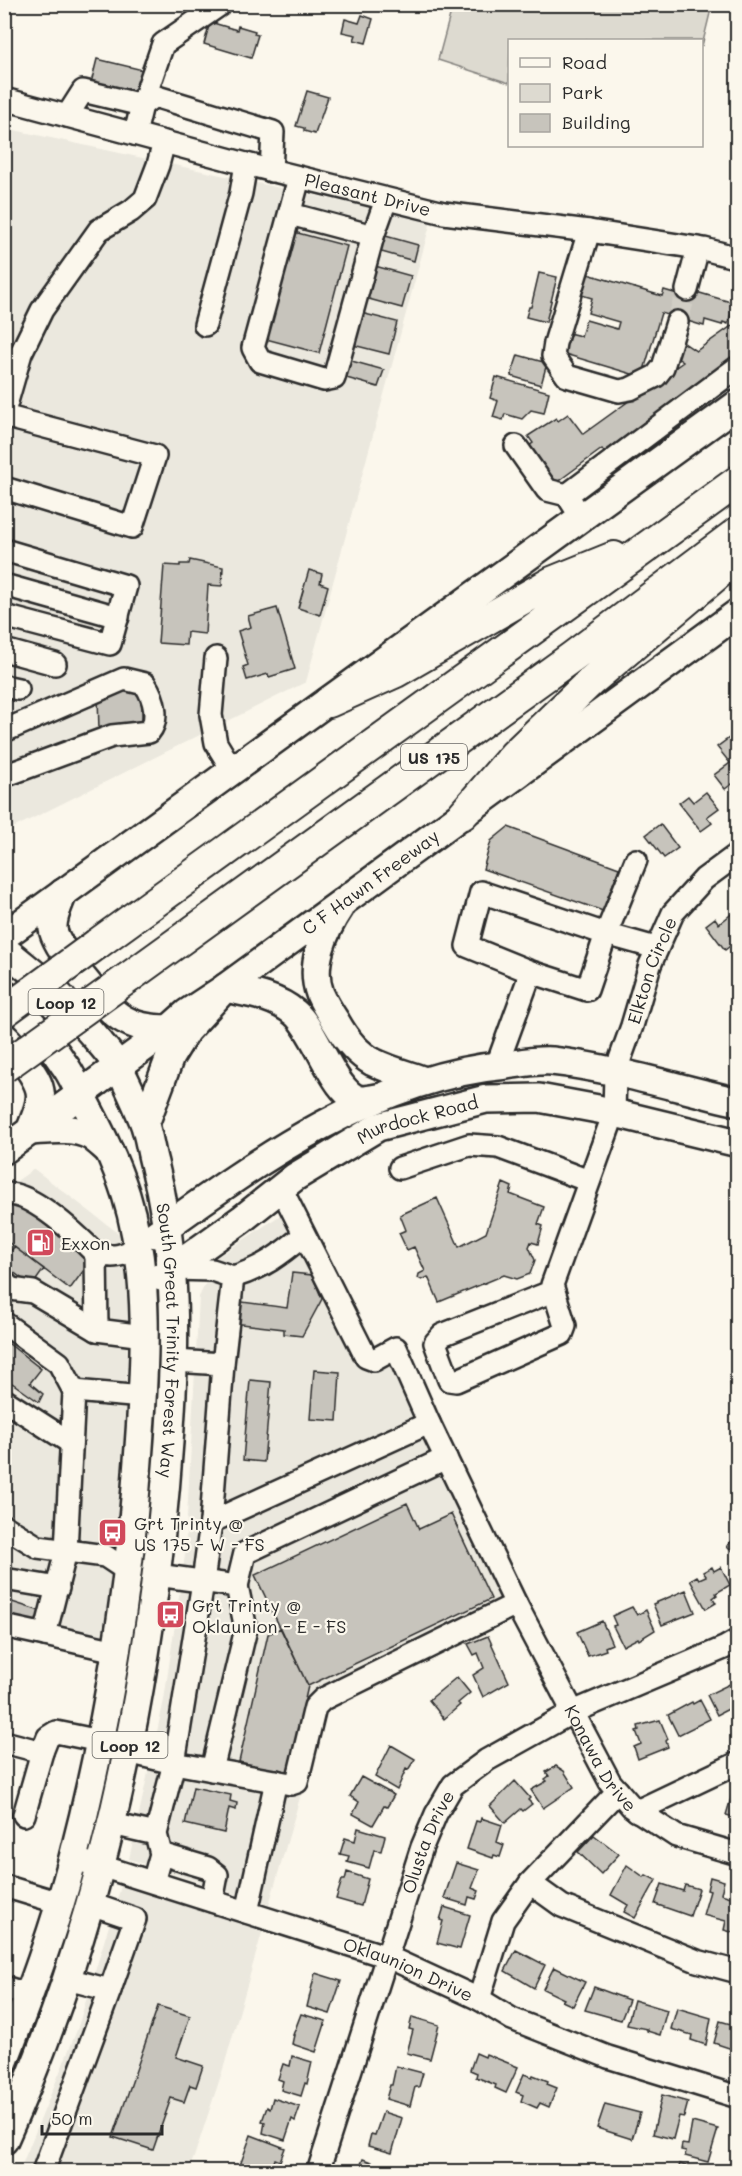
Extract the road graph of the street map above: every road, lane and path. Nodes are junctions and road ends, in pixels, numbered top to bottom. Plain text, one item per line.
1 (221, 4) edge
2 (4, 99) edge
3 (142, 105) junction
4 (67, 116) junction
5 (135, 134) junction
6 (164, 142) junction
7 (246, 164) junction
8 (271, 171) junction
9 (299, 178) junction
10 (386, 200) junction
11 (290, 214) junction
12 (590, 231) junction
13 (374, 236) junction
14 (698, 248) junction
15 (738, 258) edge
16 (687, 290) tunnel mouth
17 (677, 322) tunnel mouth
18 (205, 325) dead end
19 (738, 367) edge
20 (738, 404) edge
21 (4, 414) edge
22 (516, 446) dead end
23 (628, 449) junction
24 (646, 470) junction
25 (590, 478) junction
26 (738, 481) edge
27 (4, 488) edge
28 (607, 498) junction
29 (574, 506) junction
30 (738, 532) edge
31 (657, 540) junction
32 (4, 550) edge
33 (738, 553) edge
34 (4, 585) edge
35 (738, 613) edge
36 (4, 616) edge
37 (118, 617) junction
38 (4, 650) edge
39 (216, 658) dead end
40 (55, 664) dead end
41 (329, 702) junction
42 (4, 731) edge
43 (233, 771) junction
44 (4, 776) edge
45 (463, 814) junction
46 (738, 854) edge
47 (636, 860) dead end
48 (63, 893) junction
49 (345, 899) junction
50 (4, 914) edge
51 (606, 934) junction
52 (4, 936) edge
53 (656, 948) junction
54 (4, 949) edge
55 (531, 972) junction
56 (225, 988) junction
57 (4, 994) edge
58 (4, 1012) edge
59 (169, 1029) junction
60 (4, 1037) edge
61 (497, 1065) junction
62 (118, 1066) junction
63 (4, 1067) edge
64 (615, 1073) junction
65 (425, 1081) junction
66 (80, 1093) junction
67 (376, 1098) junction
68 (738, 1102) edge
69 (614, 1113) junction
70 (414, 1117) junction
71 (145, 1124) junction
72 (30, 1131) junction
73 (738, 1143) edge
74 (4, 1150) edge
75 (110, 1152) junction
76 (400, 1168) dead end
77 (589, 1181) junction
78 (280, 1188) junction
79 (6, 1193) edge
80 (168, 1226) junction
81 (304, 1235) junction
82 (138, 1248) junction
83 (96, 1254) junction
84 (173, 1269) junction
85 (233, 1277) junction
86 (4, 1282) edge
87 (142, 1289) junction
88 (554, 1291) junction
89 (4, 1323) edge
90 (97, 1330) junction
91 (144, 1336) junction
92 (174, 1361) junction
93 (223, 1364) junction
94 (74, 1391) junction
95 (143, 1397) junction
96 (4, 1400) edge
97 (429, 1423) junction
98 (71, 1443) junction
99 (446, 1458) junction
100 (211, 1522) junction
101 (4, 1526) edge
102 (66, 1551) junction
103 (129, 1572) junction
104 (157, 1575) junction
105 (4, 1579) edge
106 (204, 1582) junction
107 (237, 1586) junction
108 (58, 1588) junction
109 (516, 1604) junction
110 (4, 1626) edge
111 (45, 1635) junction
112 (738, 1640) edge
113 (116, 1651) junction
114 (573, 1712) junction
115 (100, 1741) junction
116 (4, 1742) edge
117 (42, 1752) junction
118 (128, 1752) junction
119 (174, 1763) junction
120 (738, 1763) edge
121 (212, 1770) junction
122 (276, 1781) junction
123 (618, 1791) junction
124 (637, 1811) junction
125 (24, 1815) dead end
126 (112, 1824) junction
127 (158, 1844) junction
128 (738, 1854) edge
129 (72, 1859) junction
130 (101, 1866) junction
131 (153, 1882) junction
132 (530, 1883) junction
133 (4, 1886) edge
134 (212, 1901) junction
135 (60, 1902) junction
136 (91, 1904) junction
137 (247, 1912) junction
138 (388, 1957) junction
139 (738, 1972) edge
140 (66, 1979) junction
141 (4, 1987) edge
142 (110, 1990) junction
143 (30, 1995) junction
144 (479, 1999) junction
145 (4, 2061) edge
146 (738, 2097) edge
147 (4, 2140) edge
148 (43, 2172) edge
149 (318, 2172) edge

1 - 3 street
2 - 4 street, Pleasant Drive
3 - 4 street
3 - 5 street
3 - 8 street
4 - 5 street, Pleasant Drive
5 - 6 street, Pleasant Drive
6 - 7 street, Pleasant Drive
6 - 21 street
7 - 8 street, Pleasant Drive
7 - 18 street
8 - 9 street, Pleasant Drive
9 - 10 street, Pleasant Drive
9 - 11 street
10 - 12 street, Pleasant Drive
10 - 13 street
11 - 13 street
11 - 13 street
12 - 14 street, Pleasant Drive
12 - 17 street
14 - 15 street, Pleasant Drive
14 - 16 street
19 - 23 street
20 - 24 main road
21 - 27 street
22 - 29 street
23 - 24 street
23 - 25 street
24 - 28 main road
25 - 28 street
25 - 29 street
26 - 31 highway, US 175
28 - 29 main road
29 - 41 main road
30 - 63 highway, US 175, bridge
31 - 41 highway
31 - 58 highway, US 175, bridge
32 - 37 street
33 - 45 highway
34 - 37 street
35 - 45 main road, C F Hawn Freeway
36 - 37 street
38 - 40 street
39 - 43 street
41 - 43 main road
42 - 44 street
43 - 48 main road
45 - 49 main road, C F Hawn Freeway
46 - 53 street, Elkton Circle
47 - 51 street
48 - 50 main road
48 - 52 main road
48 - 59 main road
49 - 56 main road, C F Hawn Freeway
49 - 65 main road
51 - 53 street
51 - 55 street
51 - 55 street
53 - 64 street, Elkton Circle
54 - 62 main road, Loop 12
55 - 61 street
56 - 59 main road, C F Hawn Freeway
56 - 67 main road
56 - 71 main road
57 - 66 main road, Loop 12
59 - 62 main road, C F Hawn Freeway
60 - 72 main road
61 - 64 main road, Murdock Road
61 - 65 main road, Murdock Road
62 - 66 main road, C F Hawn Freeway
62 - 71 main road, South Great Trinity Forest Way / Loop 12
64 - 68 main road, Murdock Road
64 - 69 street, Elkton Circle
65 - 67 main road, Murdock Road
66 - 72 main road, C F Hawn Freeway
66 - 75 main road, South Great Trinity Forest Way / Loop 12
67 - 70 main road
67 - 80 main road, Murdock Road
69 - 70 main road, Murdock Road
69 - 73 main road, Murdock Road
69 - 77 street, Elkton Circle
70 - 78 main road, Murdock Road
71 - 80 main road, South Great Trinity Forest Way / Loop 12
72 - 74 main road, C F Hawn Freeway
72 - 75 main road
75 - 82 main road, South Great Trinity Forest Way / Loop 12
76 - 77 street
77 - 88 street, Elkton Circle
78 - 81 street
78 - 84 main road, Murdock Road
79 - 83 street
80 - 82 main road, Murdock Road
80 - 84 main road, South Great Trinity Forest Way / Loop 12
81 - 85 street
81 - 97 street, Konawa Drive
82 - 83 street
82 - 87 main road, South Great Trinity Forest Way / Loop 12
83 - 90 street
84 - 85 street
84 - 87 main road, Murdock Road
84 - 92 main road, South Great Trinity Forest Way / Loop 12
85 - 93 street
86 - 90 street
87 - 91 main road, South Great Trinity Forest Way / Loop 12
88 - 88 street
89 - 94 street
90 - 91 street
91 - 95 main road, South Great Trinity Forest Way / Loop 12
92 - 93 street
92 - 104 main road, South Great Trinity Forest Way / Loop 12
93 - 100 street
94 - 95 street
94 - 98 street
95 - 103 main road, South Great Trinity Forest Way / Loop 12
96 - 98 street
97 - 99 street, Konawa Drive
97 - 100 street
98 - 102 street
99 - 107 street
99 - 109 street, Konawa Drive
100 - 106 street
101 - 102 street
102 - 103 street
102 - 108 street
103 - 104 main road
103 - 113 main road, South Great Trinity Forest Way / Loop 12
104 - 106 street
104 - 118 main road, South Great Trinity Forest Way / Loop 12
105 - 108 street
106 - 107 street
106 - 119 street
107 - 121 street
108 - 111 street
109 - 114 street, Konawa Drive
109 - 122 street
110 - 111 street
111 - 113 street
112 - 114 street, Olusta Drive
113 - 115 main road, South Great Trinity Forest Way / Loop 12
114 - 123 street, Konawa Drive
114 - 138 street, Olusta Drive
115 - 117 street
115 - 129 main road, South Great Trinity Forest Way / Loop 12
116 - 117 street
117 - 125 street
118 - 119 street
118 - 126 main road, South Great Trinity Forest Way / Loop 12
119 - 121 street
119 - 127 street
120 - 124 street
121 - 122 street
122 - 137 street
123 - 124 street, Konawa Drive
123 - 132 street
124 - 128 street, Konawa Drive
126 - 127 street
126 - 130 main road, South Great Trinity Forest Way / Loop 12
127 - 131 street
127 - 134 street
129 - 130 street, Oklaunion Drive
129 - 135 main road, South Great Trinity Forest Way / Loop 12
130 - 131 street, Oklaunion Drive
130 - 136 main road, South Great Trinity Forest Way / Loop 12
131 - 134 street, Oklaunion Drive
132 - 139 street
132 - 144 street
133 - 135 street
134 - 137 street, Oklaunion Drive
135 - 143 main road, South Great Trinity Forest Way / Loop 12
136 - 140 main road, South Great Trinity Forest Way / Loop 12
136 - 142 street
137 - 138 street, Oklaunion Drive
138 - 144 street, Oklaunion Drive
138 - 149 street, Olusta Drive
140 - 142 street
140 - 147 main road, South Great Trinity Forest Way / Loop 12
141 - 143 street
142 - 148 street
143 - 145 main road, South Great Trinity Forest Way / Loop 12
144 - 146 street, Oklaunion Drive

